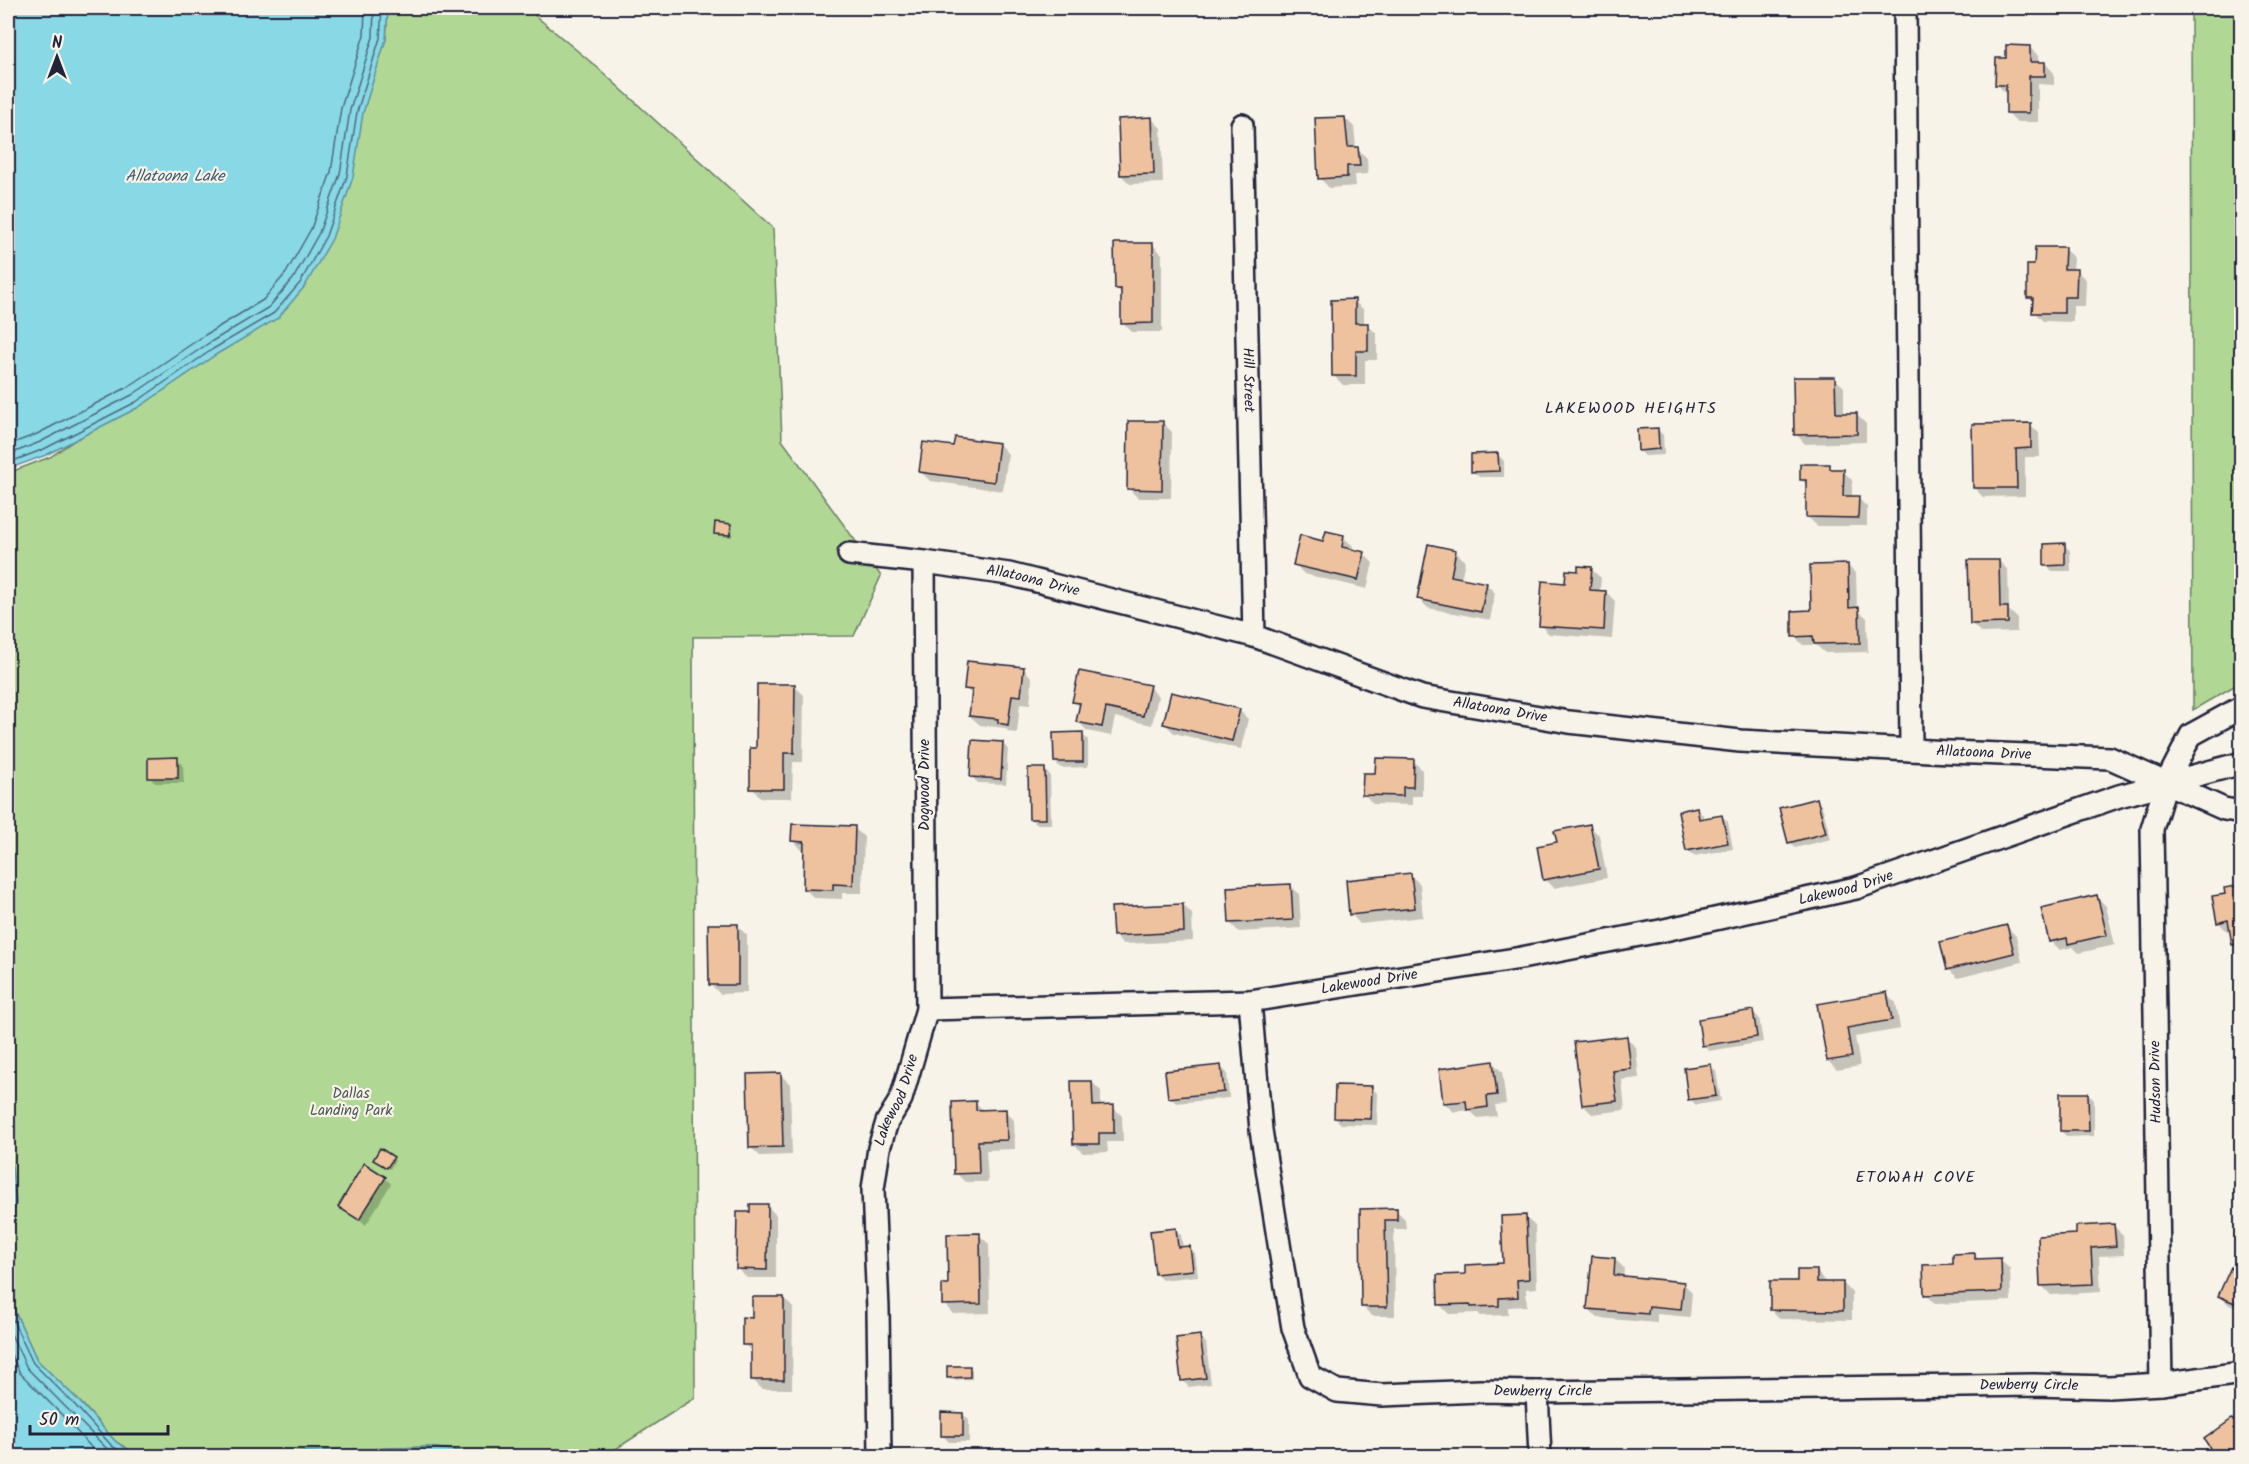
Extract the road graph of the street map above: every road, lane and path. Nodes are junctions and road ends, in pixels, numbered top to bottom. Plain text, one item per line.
1 (1905, 8) edge
2 (1242, 124) dead end
3 (849, 554) dead end
4 (924, 561) junction
5 (1254, 636) junction
6 (2241, 707) edge
7 (1911, 750) junction
8 (2241, 763) edge
9 (2166, 783) junction
10 (2241, 812) edge
11 (1250, 1001) junction
12 (927, 1009) junction
13 (2241, 1373) edge
14 (2161, 1384) junction
15 (1537, 1392) junction
16 (880, 1456) edge
17 (1540, 1456) edge

1 - 7 street
2 - 5 street, Hill Street
3 - 4 street, Allatoona Drive
4 - 5 street, Allatoona Drive
4 - 12 street, Dogwood Drive
5 - 7 street, Allatoona Drive
6 - 9 street, Hudson Drive
7 - 9 street, Allatoona Drive
8 - 9 street, Lakewood Drive
9 - 10 street, Allatoona Drive
9 - 11 street, Lakewood Drive
9 - 14 street, Hudson Drive
11 - 12 street, Lakewood Drive
11 - 15 street, Dewberry Circle
12 - 16 street, Lakewood Drive
13 - 14 street, Dewberry Circle
14 - 15 street, Dewberry Circle
15 - 17 street

